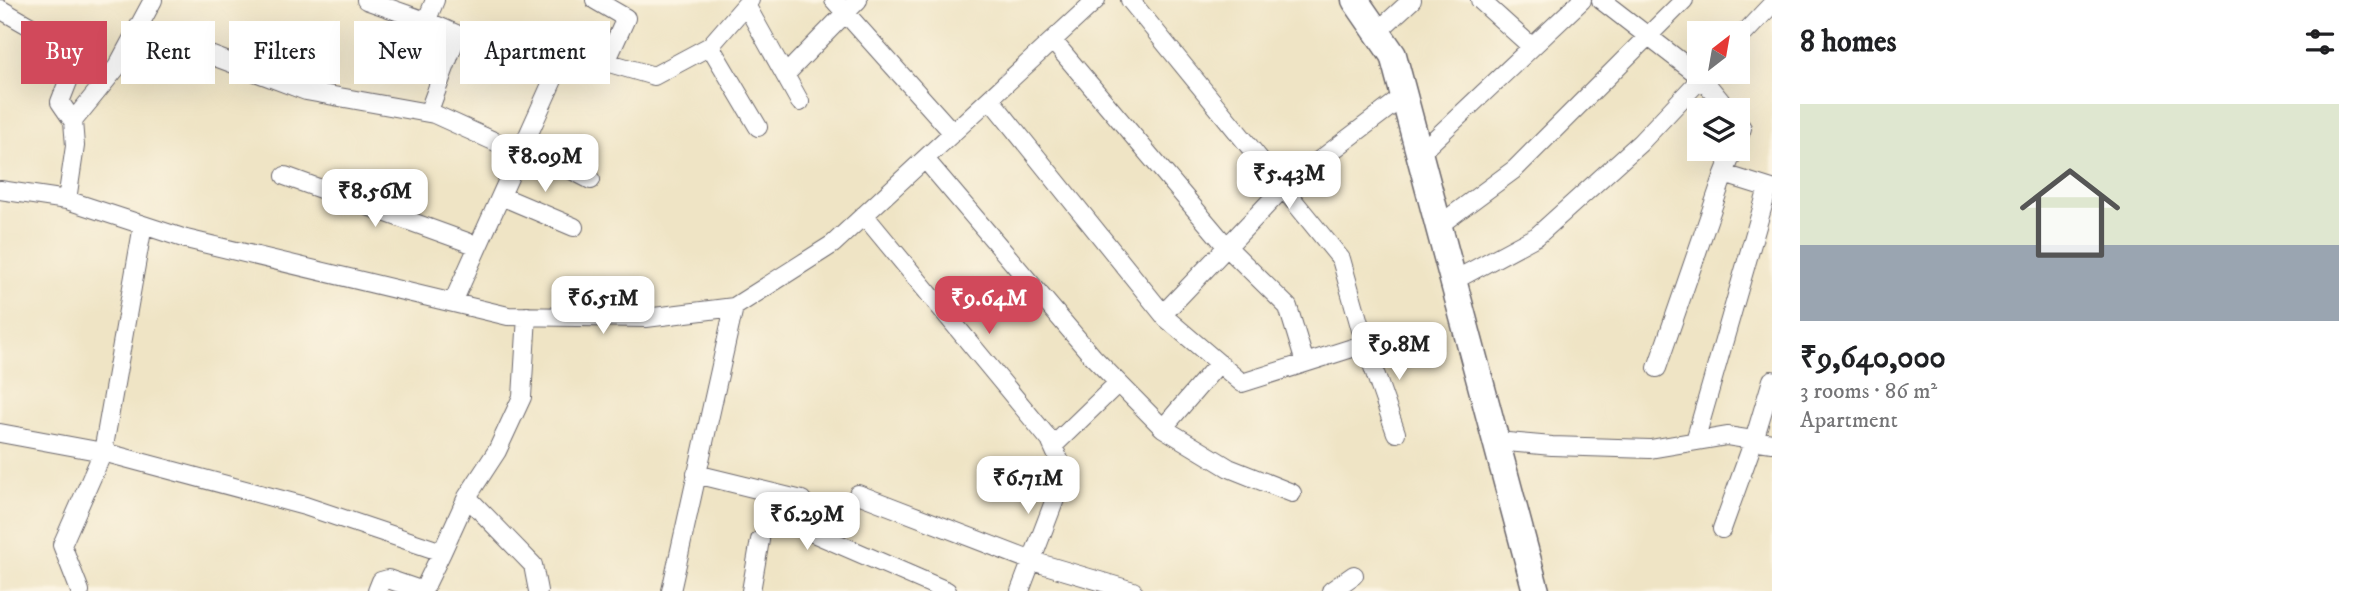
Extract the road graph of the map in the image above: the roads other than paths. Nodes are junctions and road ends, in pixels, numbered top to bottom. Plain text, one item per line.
1 (153, 0) edge
2 (366, 0) edge
3 (435, 0) edge
4 (595, 0) edge
5 (858, 0) edge
6 (1096, 0) edge
7 (1130, 0) edge
8 (1354, 0) edge
9 (1412, 0) edge
10 (1480, 0) edge
11 (1582, 0) edge
12 (1601, 0) edge
13 (1684, 0) edge
14 (748, 2) edge
15 (1772, 4) edge
16 (840, 7) edge
17 (0, 9) edge
18 (142, 21) edge
19 (423, 21) edge
20 (426, 21) edge
21 (1750, 27) edge
22 (446, 30) edge
23 (1377, 32) junction
24 (457, 35) junction
25 (1648, 35) junction
26 (460, 36) edge
27 (1053, 41) junction
28 (710, 46) junction
29 (1532, 47) junction
30 (610, 53) edge
31 (215, 57) edge
32 (121, 60) edge
33 (1687, 62) edge
34 (610, 63) edge
35 (785, 75) junction
36 (551, 84) edge
37 (1696, 84) edge
38 (1404, 96) junction
39 (990, 99) junction
40 (800, 102) dead end
41 (434, 114) junction
42 (73, 121) junction
43 (758, 127) dead end
44 (953, 133) junction
45 (522, 149) junction
46 (1419, 154) junction
47 (925, 159) junction
48 (1729, 161) edge
49 (1724, 174) junction
50 (285, 176) dead end
51 (592, 180) dead end
52 (1283, 188) junction
53 (1770, 188) edge
54 (0, 190) edge
55 (501, 196) junction
56 (67, 200) junction
57 (864, 215) junction
58 (143, 225) junction
59 (1438, 226) junction
60 (574, 227) dead end
61 (478, 246) junction
62 (1227, 247) junction
63 (1453, 281) junction
64 (453, 302) junction
65 (734, 307) junction
66 (1163, 314) junction
67 (527, 316) junction
68 (1365, 344) junction
69 (1219, 363) junction
70 (1305, 363) junction
71 (1657, 368) dead end
72 (1772, 380) edge
73 (1118, 383) junction
74 (1163, 428) junction
75 (0, 433) edge
76 (1396, 433) dead end
77 (1050, 440) junction
78 (1496, 441) junction
79 (1695, 441) junction
80 (1763, 442) edge
81 (103, 452) junction
82 (696, 474) junction
83 (1292, 493) dead end
84 (858, 494) dead end
85 (467, 497) junction
86 (1722, 529) dead end
87 (760, 540) dead end
88 (442, 552) junction
89 (1032, 561) junction
90 (1354, 575) dead end
91 (1079, 583) edge
92 (912, 584) edge
93 (80, 591) edge
94 (377, 591) edge
95 (423, 591) edge
96 (538, 591) edge
97 (671, 591) edge
98 (751, 591) edge
99 (947, 591) edge
100 (1020, 591) edge
101 (1133, 591) edge
102 (1331, 591) edge
103 (1536, 591) edge

1 - 18 street
2 - 19 street
3 - 20 street
4 - 30 street
5 - 16 street
6 - 27 street
7 - 52 street
8 - 23 main road
9 - 23 street
10 - 29 street
11 - 29 street
12 - 25 street
13 - 25 street
14 - 28 street
14 - 35 street
15 - 21 street
16 - 35 street
16 - 44 street
17 - 42 street
22 - 24 street
23 - 38 main road
24 - 26 street
24 - 41 street
25 - 33 street
25 - 59 street
27 - 39 street
27 - 62 street
28 - 34 street
28 - 43 street
29 - 46 street
31 - 41 street
32 - 42 street
35 - 40 street
36 - 45 street
37 - 63 street
38 - 46 main road
38 - 52 street
39 - 44 street
39 - 66 street
41 - 45 street
42 - 56 street
44 - 47 street
45 - 51 street
45 - 55 street
46 - 59 main road
47 - 57 street
47 - 73 street
48 - 49 street
49 - 53 street
49 - 71 street
50 - 61 street
52 - 62 street
52 - 68 street
53 - 79 street
54 - 56 street
55 - 60 street
55 - 61 street
56 - 58 street
57 - 65 street
57 - 77 street
58 - 64 street
58 - 81 street
59 - 63 main road
61 - 64 street
62 - 66 street
62 - 70 street
63 - 78 main road
64 - 67 street
65 - 67 street
65 - 82 street
66 - 69 street
67 - 85 street
68 - 70 street
68 - 76 street
69 - 70 street
69 - 74 street
72 - 80 street
73 - 74 street
73 - 77 street
74 - 83 street
75 - 81 street
77 - 89 street
78 - 79 street
78 - 103 main road
79 - 80 street
80 - 86 street
81 - 88 street
81 - 93 street
82 - 92 street
82 - 97 street
84 - 89 street
85 - 88 street
85 - 96 street
87 - 98 street
88 - 95 street
89 - 91 street
89 - 100 street
90 - 102 street
91 - 101 street
92 - 99 street
94 - 95 street

